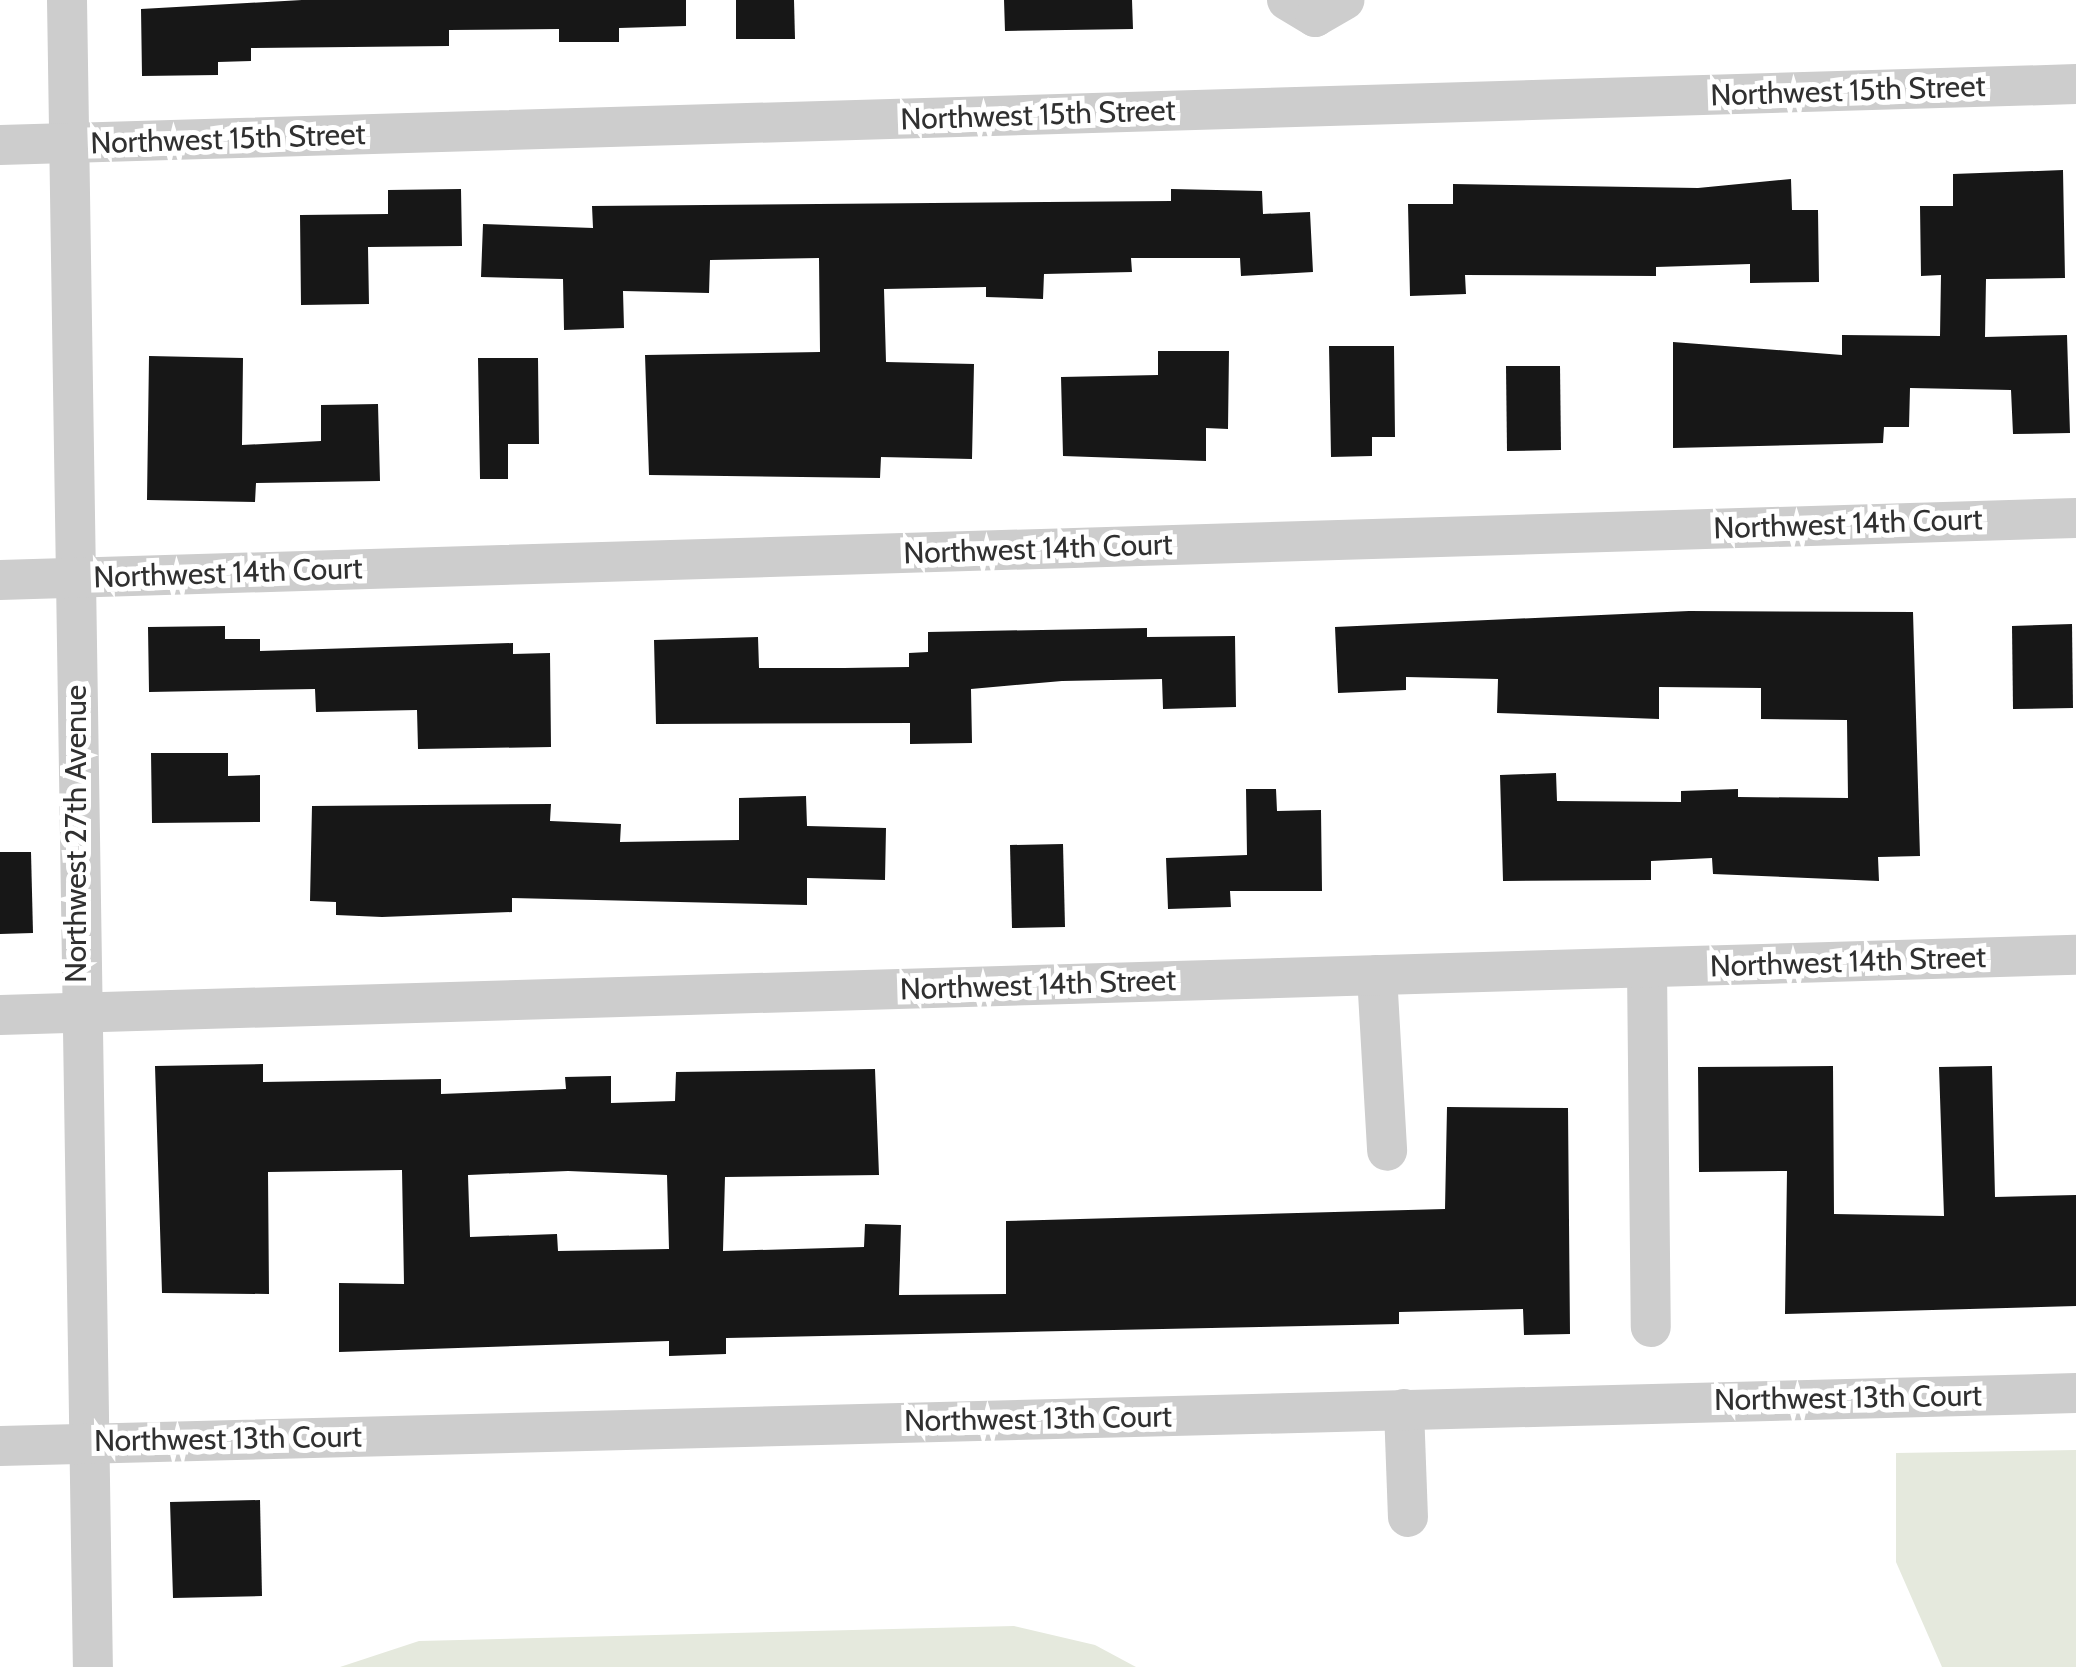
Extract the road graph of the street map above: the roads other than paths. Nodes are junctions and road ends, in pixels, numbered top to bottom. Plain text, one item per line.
1 (67, 0) edge
2 (1287, 0) edge
3 (1345, 0) edge
4 (2076, 84) edge
5 (68, 144) junction
6 (0, 145) edge
7 (2076, 518) edge
8 (76, 577) junction
9 (0, 580) edge
10 (2076, 955) edge
11 (1647, 968) junction
12 (1377, 975) junction
13 (76, 1013) junction
14 (0, 1015) edge
15 (1387, 1151) dead end
16 (1652, 1327) dead end
17 (2076, 1393) edge
18 (1404, 1409) junction
19 (91, 1443) junction
20 (0, 1446) edge
21 (1408, 1517) dead end
22 (94, 1667) edge

1 - 5 street, Northwest 27th Avenue
2 - 3 street
4 - 5 street, Northwest 15th Street
5 - 6 street, Northwest 15th Street
5 - 8 street, Northwest 27th Avenue
7 - 8 street, Northwest 14th Court
8 - 9 street, Northwest 14th Court
8 - 13 street, Northwest 27th Avenue
10 - 11 street, Northwest 14th Street
11 - 12 street, Northwest 14th Street
11 - 16 street
12 - 13 street, Northwest 14th Street
12 - 15 street
13 - 14 street, Northwest 14th Street
13 - 19 street, Northwest 27th Avenue
17 - 18 street, Northwest 13th Court
18 - 19 street, Northwest 13th Court
18 - 21 street
19 - 20 street, Northwest 13th Court
19 - 22 street, Northwest 27th Avenue

